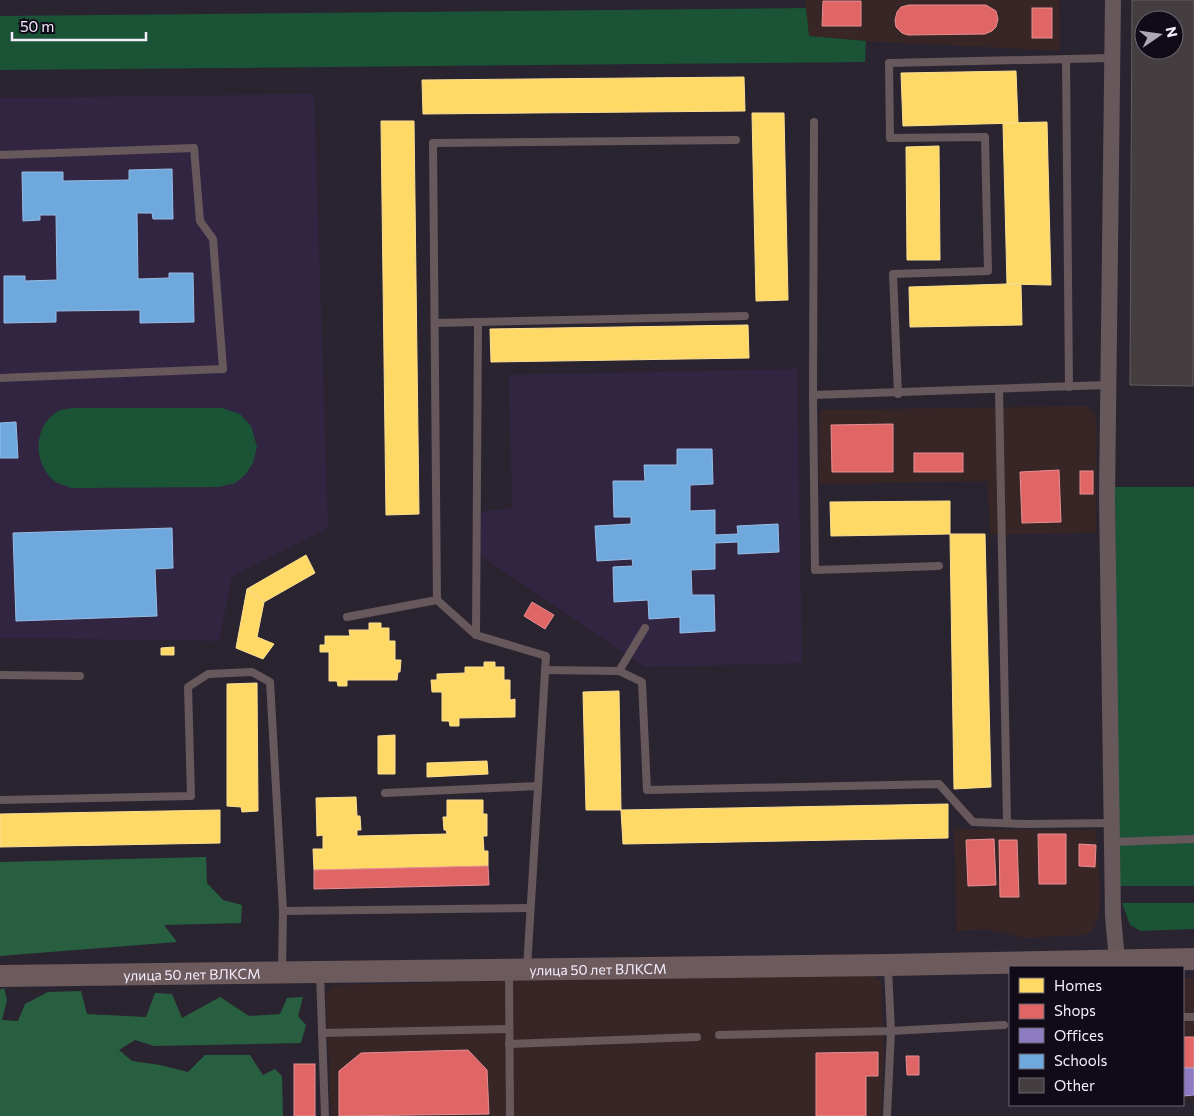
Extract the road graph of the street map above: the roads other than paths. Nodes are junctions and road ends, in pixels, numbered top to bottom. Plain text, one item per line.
1 (1113, 0) edge
2 (1112, 58) junction
3 (1066, 59) junction
4 (814, 122) dead end
5 (736, 140) dead end
6 (0, 155) edge
7 (745, 316) dead end
8 (478, 322) junction
9 (435, 323) junction
10 (0, 378) edge
11 (1108, 385) junction
12 (1069, 387) junction
13 (999, 389) junction
14 (898, 394) junction
15 (813, 395) junction
16 (939, 566) dead end
17 (437, 600) junction
18 (347, 617) dead end
19 (645, 628) dead end
20 (476, 636) junction
21 (545, 670) junction
22 (619, 671) junction
23 (0, 675) edge
24 (80, 676) dead end
25 (538, 786) junction
26 (385, 793) dead end
27 (0, 800) edge
28 (1007, 823) junction
29 (1112, 823) junction
30 (1194, 839) edge
31 (1112, 842) junction
32 (530, 908) junction
33 (283, 911) junction
34 (1194, 959) edge
35 (1117, 960) junction
36 (888, 966) junction
37 (518, 970) junction
38 (320, 971) junction
39 (282, 972) junction
40 (0, 976) edge
41 (1004, 1025) dead end
42 (509, 1029) junction
43 (891, 1031) junction
44 (322, 1033) junction
45 (719, 1035) dead end
46 (698, 1037) dead end
47 (509, 1044) junction
48 (326, 1116) edge
49 (510, 1116) edge
50 (887, 1116) edge

1 - 2 street
2 - 3 lane
2 - 11 street
3 - 12 lane
3 - 14 lane
4 - 15 lane
5 - 9 lane
6 - 10 lane
7 - 8 lane
8 - 9 lane
8 - 20 lane
9 - 17 lane
11 - 12 lane
11 - 29 street
12 - 13 lane
13 - 14 lane
13 - 28 lane
14 - 15 lane
15 - 16 lane
17 - 18 lane
17 - 20 lane
19 - 22 lane
20 - 21 lane
21 - 22 lane
21 - 25 lane
22 - 28 lane
23 - 24 lane
25 - 26 lane
25 - 32 lane
27 - 33 lane
28 - 29 lane
29 - 31 street
30 - 31 lane
31 - 35 street
32 - 33 lane
32 - 37 lane
33 - 39 lane
34 - 35 street, улица 50 лет ВЛКСМ
35 - 36 street, улица 50 лет ВЛКСМ
36 - 37 street, улица 50 лет ВЛКСМ
36 - 43 lane
37 - 38 street, улица 50 лет ВЛКСМ
37 - 42 lane
38 - 39 street, улица 50 лет ВЛКСМ
38 - 44 lane
39 - 40 street, улица 50 лет ВЛКСМ
41 - 43 lane
42 - 44 lane
42 - 47 lane
43 - 45 lane
43 - 50 lane
44 - 48 lane
46 - 47 lane
47 - 49 lane

